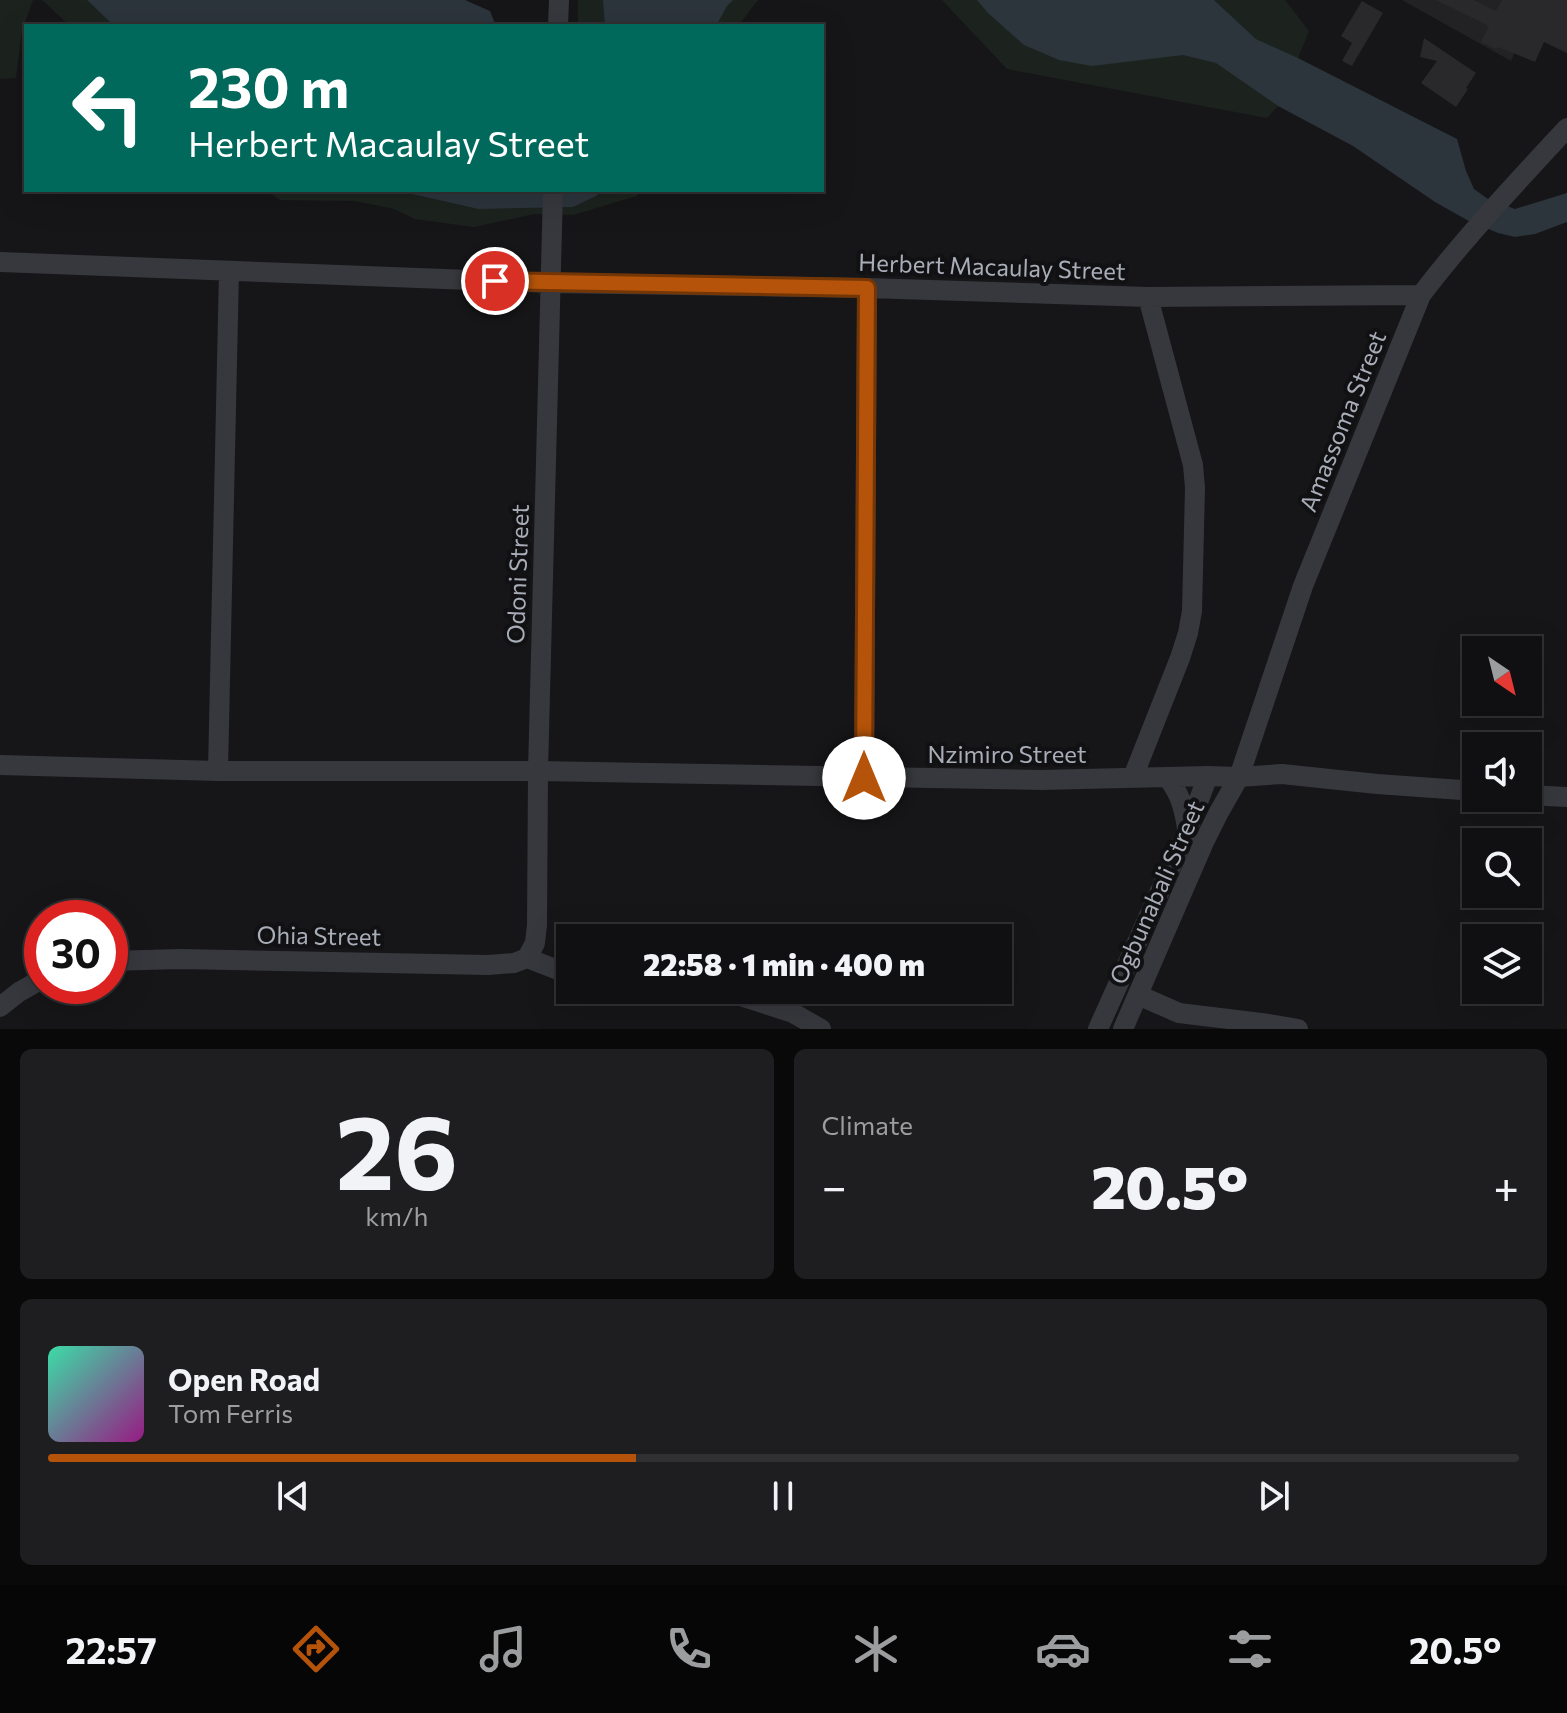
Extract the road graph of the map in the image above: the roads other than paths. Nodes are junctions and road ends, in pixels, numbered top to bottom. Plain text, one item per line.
1 (559, 0) edge
2 (558, 24) edge
3 (1567, 128) edge
4 (553, 192) edge
5 (0, 262) edge
6 (229, 271) junction
7 (556, 284) junction
8 (867, 288) junction
9 (1421, 295) junction
10 (1148, 297) junction
11 (0, 765) edge
12 (218, 771) junction
13 (538, 771) junction
14 (1208, 776) junction
15 (1133, 777) junction
16 (1167, 777) junction
17 (1239, 777) junction
18 (864, 778) junction
19 (1462, 790) edge
20 (1542, 796) edge
21 (1567, 797) edge
22 (1187, 831) junction
23 (527, 958) junction
24 (128, 960) edge
25 (556, 969) edge
26 (24, 989) edge
27 (1138, 995) junction
28 (765, 1004) edge
29 (0, 1007) edge
30 (821, 1029) edge
31 (1098, 1029) edge
32 (1123, 1029) edge
33 (1298, 1029) edge

1 - 2 street
3 - 9 street, Amassoma Street
4 - 7 street, Odoni Street
5 - 6 street, Herbert Macaulay Street
6 - 7 street, Herbert Macaulay Street
6 - 12 street
7 - 8 street, Herbert Macaulay Street
7 - 13 street, Odoni Street
8 - 10 street, Herbert Macaulay Street
8 - 18 street
9 - 10 street, Herbert Macaulay Street
9 - 17 street, Amassoma Street
10 - 15 street
11 - 12 street, Nzimiro Street
12 - 13 street, Nzimiro Street
13 - 18 street, Nzimiro Street
13 - 23 street, Odoni Street
14 - 16 street, Nzimiro Street
14 - 17 street, Nzimiro Street
14 - 22 street, Ogbunabali Street
15 - 16 street, Nzimiro Street
15 - 18 street, Nzimiro Street
16 - 22 street
17 - 19 street, Nzimiro Street
17 - 27 street, Ogbunabali Street
20 - 21 street
22 - 31 street, Ogbunabali Street
23 - 24 street, Ohia Street
23 - 25 street
26 - 29 street
27 - 32 street, Ogbunabali Street
27 - 33 street
28 - 30 street

